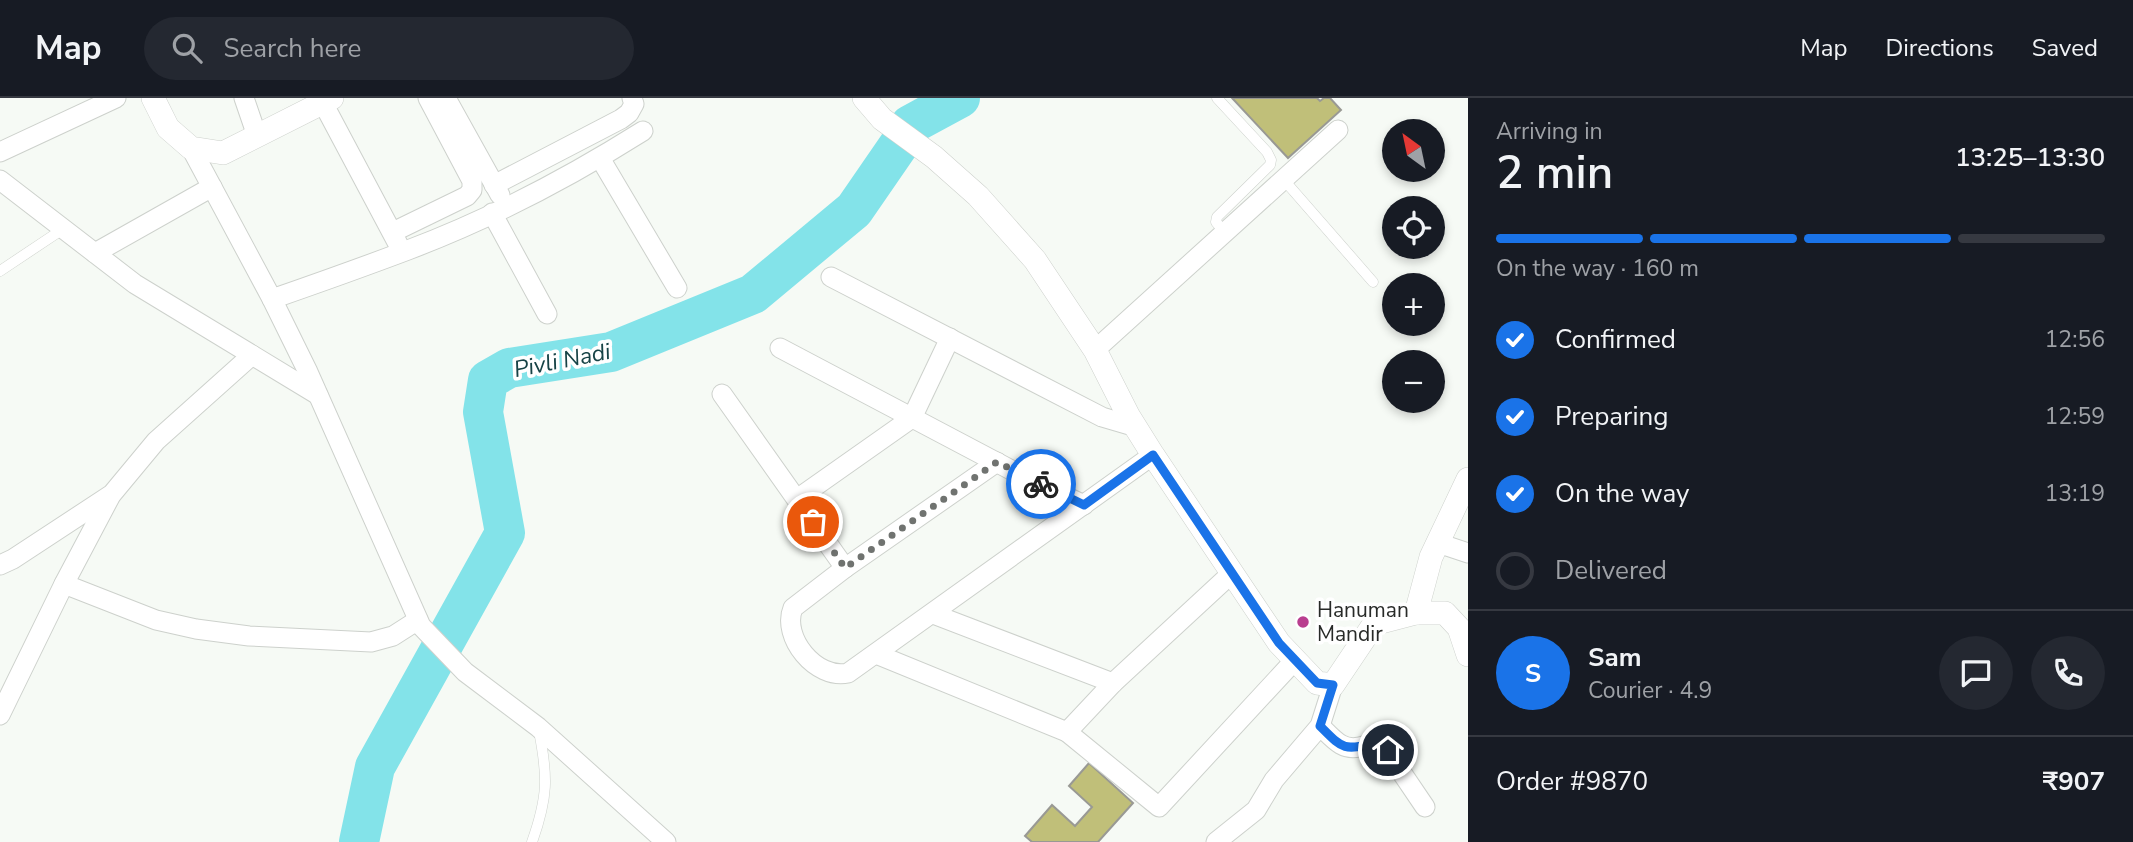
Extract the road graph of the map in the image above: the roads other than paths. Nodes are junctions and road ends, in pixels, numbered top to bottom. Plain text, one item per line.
1 (116, 98) edge
2 (153, 98) edge
3 (244, 98) edge
4 (428, 98) edge
5 (446, 98) edge
6 (632, 98) edge
7 (864, 98) edge
8 (1217, 98) edge
9 (327, 100) edge
10 (1338, 130) dead end
11 (643, 131) dead end
12 (257, 136) junction
13 (191, 148) junction
14 (0, 152) edge
15 (600, 158) junction
16 (0, 180) edge
17 (1284, 180) junction
18 (494, 185) junction
19 (212, 187) junction
20 (499, 209) junction
21 (63, 229) junction
22 (393, 232) junction
23 (1225, 234) junction
24 (402, 252) junction
25 (95, 253) junction
26 (0, 271) edge
27 (831, 277) dead end
28 (1374, 282) dead end
29 (677, 288) dead end
30 (272, 299) junction
31 (547, 314) dead end
32 (950, 338) junction
33 (780, 348) dead end
34 (1095, 350) junction
35 (252, 355) junction
36 (722, 394) dead end
37 (318, 395) junction
38 (912, 418) junction
39 (1136, 428) junction
40 (1153, 455) junction
41 (997, 462) junction
42 (1468, 479) edge
43 (112, 494) junction
44 (797, 499) junction
45 (1084, 505) junction
46 (1437, 543) junction
47 (1468, 553) edge
48 (0, 565) edge
49 (845, 568) junction
50 (1232, 573) junction
51 (64, 584) junction
52 (1416, 613) junction
53 (933, 614) junction
54 (420, 623) junction
55 (876, 654) junction
56 (1468, 655) edge
57 (1295, 660) junction
58 (1114, 683) junction
59 (1333, 685) junction
60 (0, 715) edge
61 (1320, 726) junction
62 (538, 727) junction
63 (1067, 732) junction
64 (1425, 807) dead end
65 (532, 842) edge
66 (666, 842) edge
67 (1216, 842) edge

1 - 14 street
2 - 13 street
3 - 12 street
4 - 22 street
5 - 18 street
6 - 18 street
7 - 34 street
8 - 23 lane
9 - 12 street
9 - 22 street
10 - 17 street
11 - 15 street
12 - 13 street
13 - 19 street
15 - 20 street
15 - 29 street
16 - 21 street
17 - 23 street
17 - 28 lane
18 - 20 street
19 - 25 street
19 - 30 street
20 - 24 street
20 - 31 street
21 - 25 street
21 - 26 lane
22 - 24 street
23 - 34 street
24 - 30 street
25 - 35 street
27 - 32 street
30 - 37 street
32 - 38 street
32 - 39 street
33 - 38 street
34 - 39 street
35 - 37 street
35 - 43 street
36 - 44 street
37 - 54 street
38 - 41 street
38 - 44 street
39 - 40 street
40 - 45 street
40 - 50 street
41 - 45 street
41 - 49 street
42 - 46 street
43 - 48 street
43 - 51 street
44 - 49 street
45 - 53 street
46 - 47 street
46 - 52 street
49 - 55 street
50 - 57 street
50 - 58 street
51 - 54 street
51 - 60 street
52 - 56 street
52 - 59 street
53 - 55 street
53 - 58 street
54 - 62 street
55 - 63 street
57 - 59 street
57 - 63 street
58 - 63 street
59 - 61 street
61 - 64 street
61 - 67 street
62 - 65 lane
62 - 66 street

